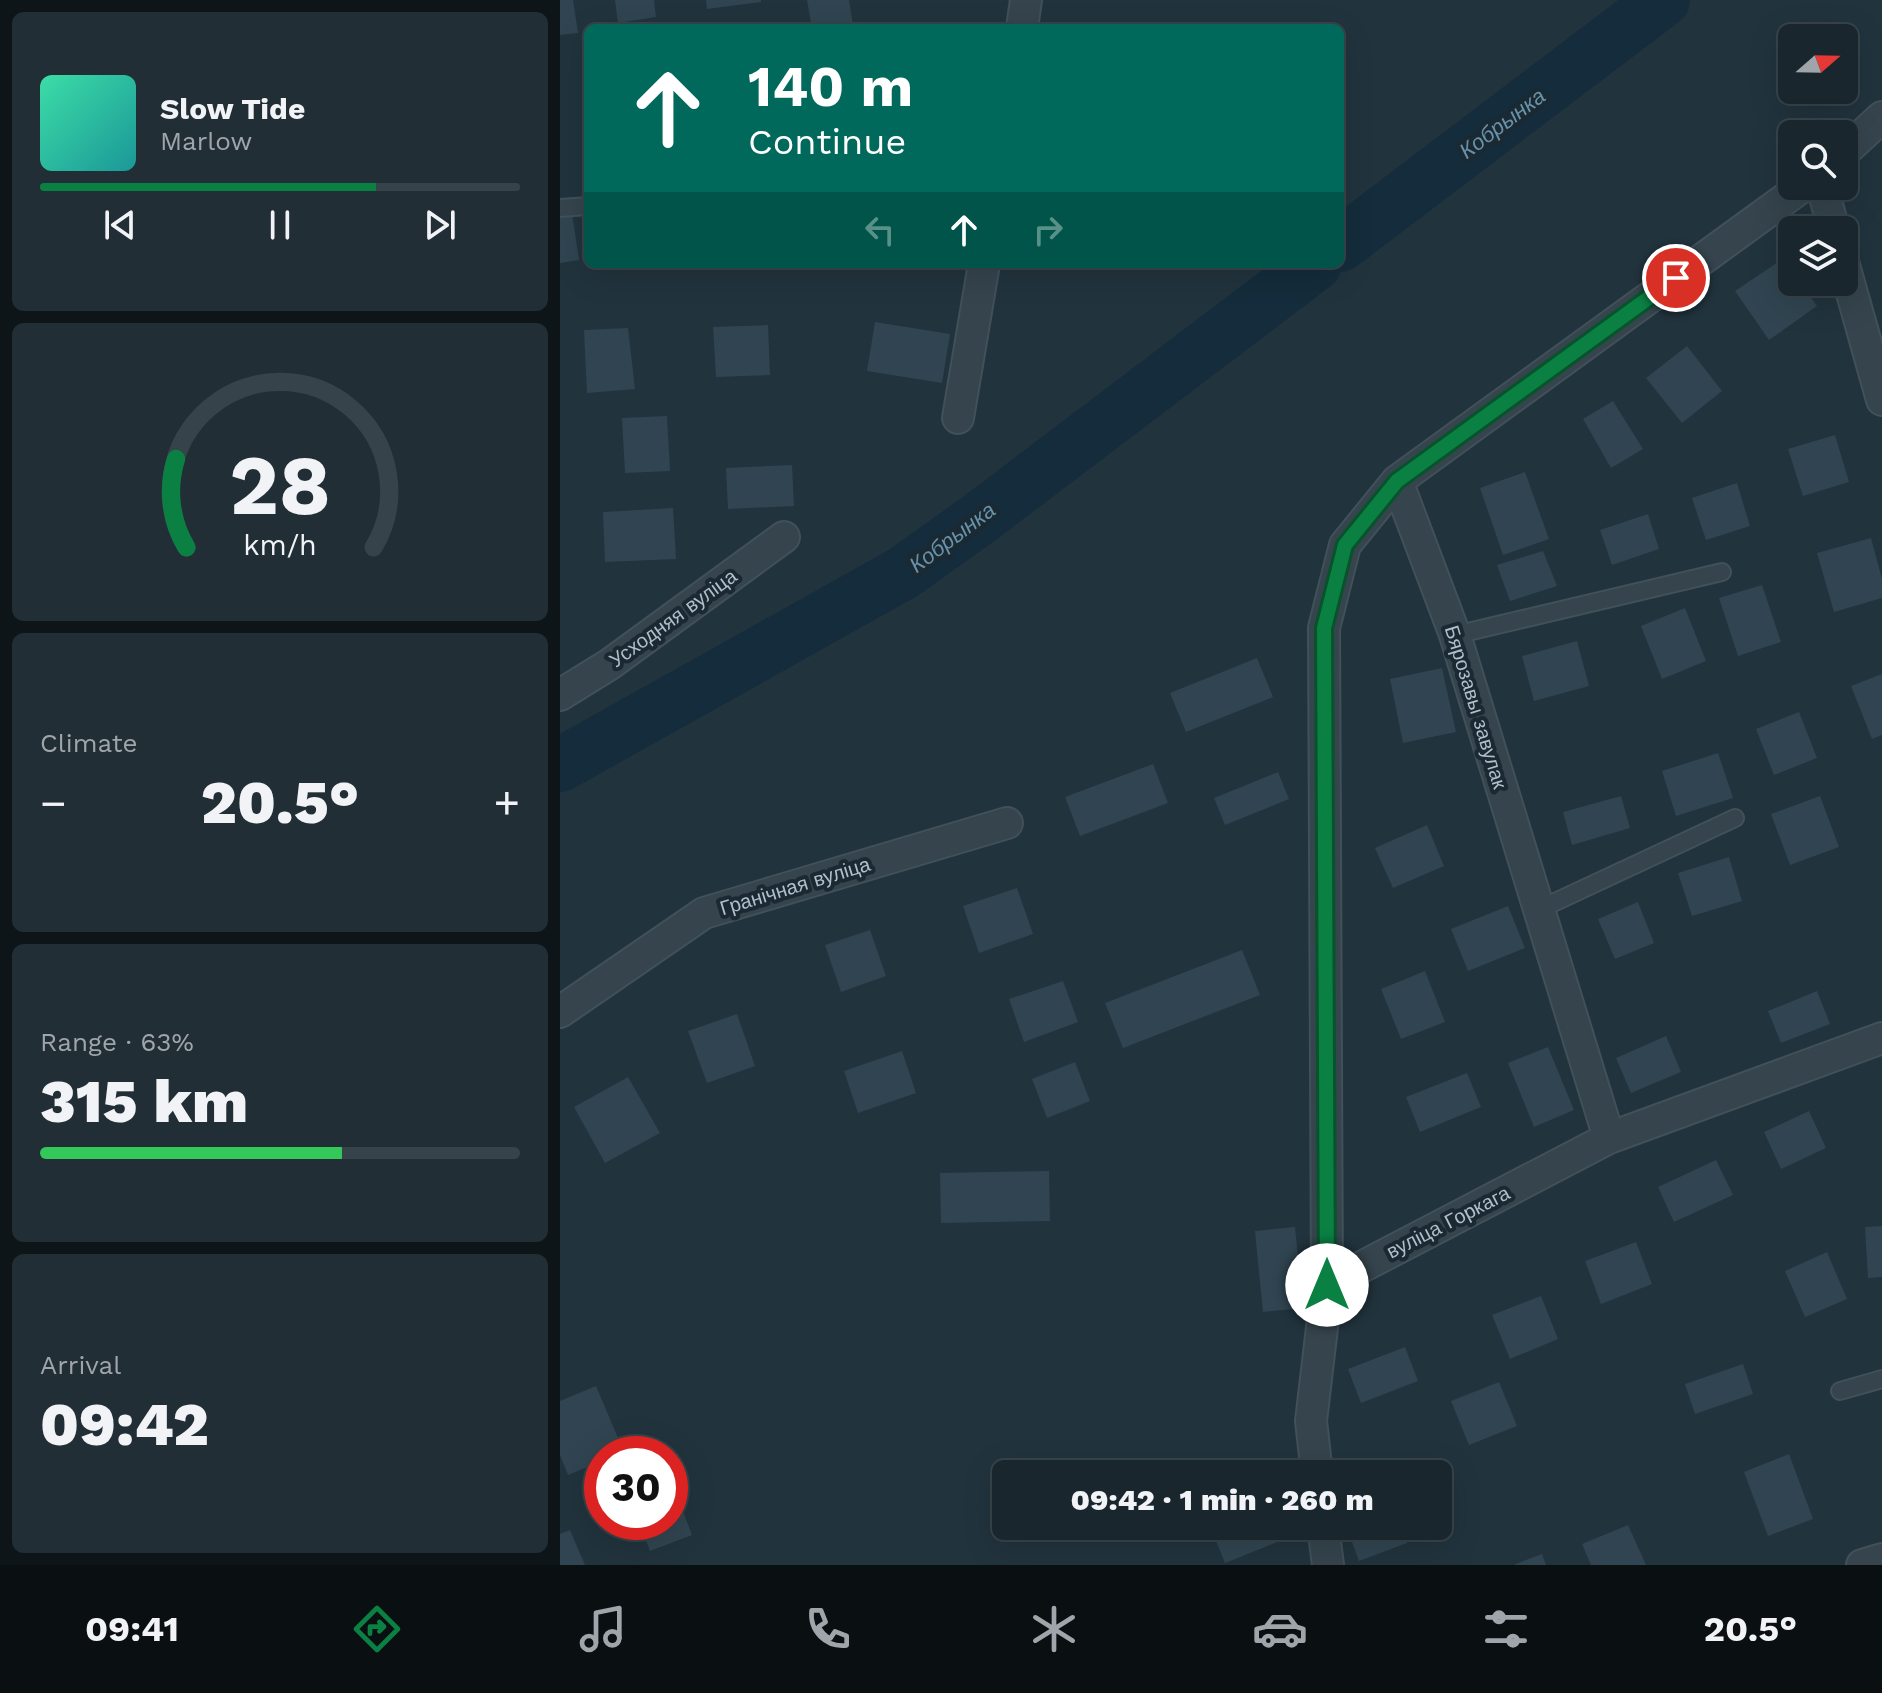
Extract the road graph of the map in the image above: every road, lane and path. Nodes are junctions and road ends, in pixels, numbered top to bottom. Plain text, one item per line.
1 (1026, 0) edge
2 (1023, 24) edge
3 (1882, 117) edge
4 (1858, 139) edge
5 (1784, 200) edge
6 (584, 206) edge
7 (560, 208) edge
8 (983, 268) edge
9 (1853, 296) edge
10 (1882, 400) edge
11 (958, 418) dead end
12 (1397, 481) junction
13 (784, 537) dead end
14 (1722, 572) dead end
15 (1455, 635) junction
16 (560, 695) edge
17 (1735, 818) dead end
18 (1007, 823) dead end
19 (1538, 910) junction
20 (560, 1012) edge
21 (1882, 1038) edge
22 (1609, 1138) junction
23 (1327, 1285) junction
24 (1882, 1379) edge
25 (1840, 1391) dead end
26 (1315, 1460) edge
27 (1325, 1540) edge
28 (1882, 1559) edge
29 (1328, 1565) edge
30 (1862, 1565) edge

1 - 2 street
3 - 4 street
5 - 12 street
6 - 7 lane
8 - 11 street
9 - 10 street
12 - 15 street, Бярозавы завулак
12 - 23 street
13 - 16 street, Усходняя вуліца
14 - 15 lane
15 - 19 street, Бярозавы завулак
17 - 19 lane
18 - 20 street, Гранічная вуліца
19 - 22 street, Бярозавы завулак
21 - 22 street
22 - 23 street, вуліца Горкага
23 - 26 street
24 - 25 lane
27 - 29 street
28 - 30 street

